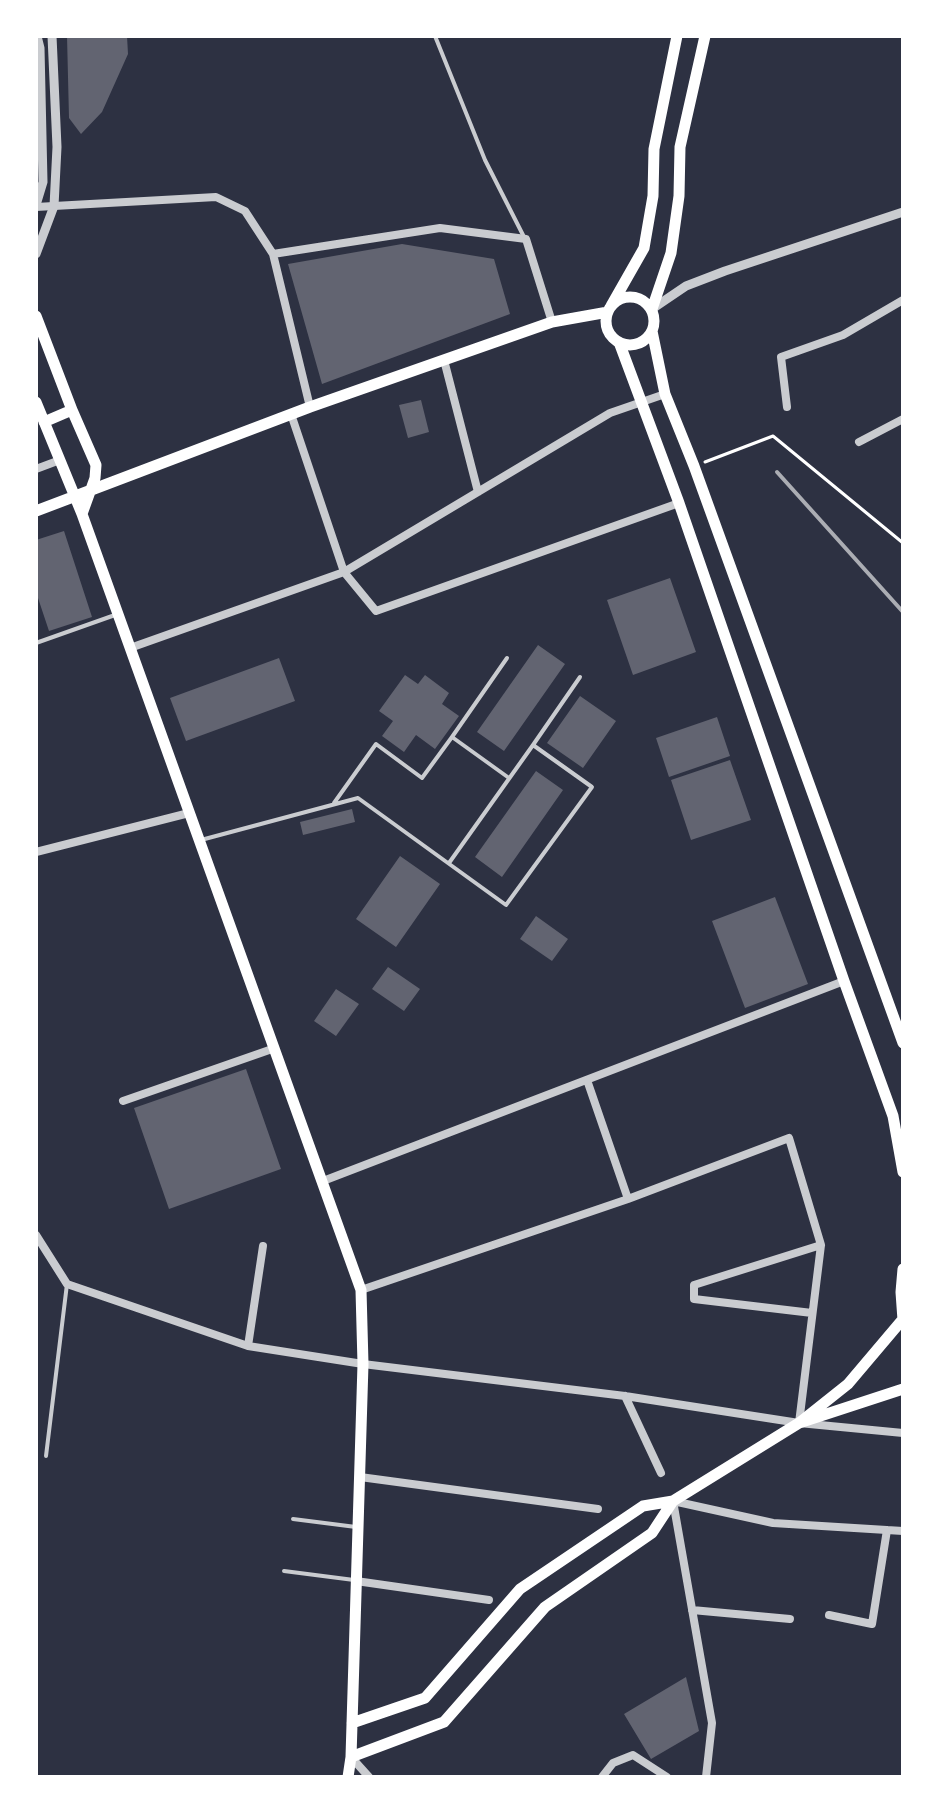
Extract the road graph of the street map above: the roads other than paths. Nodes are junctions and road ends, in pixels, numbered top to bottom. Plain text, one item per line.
1 (37, 36) edge
2 (52, 36) edge
3 (435, 36) edge
4 (677, 36) edge
5 (705, 36) edge
6 (36, 206) edge
7 (54, 206) junction
8 (903, 212) edge
9 (526, 239) junction
10 (36, 254) edge
11 (273, 254) junction
12 (903, 300) edge
13 (609, 309) junction
14 (652, 309) junction
15 (36, 316) edge
16 (552, 322) junction
17 (652, 331) junction
18 (619, 342) junction
19 (444, 360) junction
20 (665, 394) junction
21 (640, 401) junction
22 (36, 402) edge
23 (310, 407) junction
24 (787, 407) dead end
25 (72, 410) junction
26 (291, 414) junction
27 (903, 419) edge
28 (44, 422) junction
29 (859, 442) dead end
30 (60, 460) junction
31 (96, 465) junction
32 (36, 469) edge
33 (124, 477) junction
34 (89, 491) junction
35 (478, 492) junction
36 (75, 496) junction
37 (679, 503) junction
38 (36, 511) edge
39 (82, 514) junction
40 (344, 572) junction
41 (118, 614) junction
42 (36, 643) edge
43 (130, 648) junction
44 (507, 658) dead end
45 (580, 677) dead end
46 (452, 737) junction
47 (533, 745) junction
48 (509, 778) junction
49 (334, 803) junction
50 (189, 813) junction
51 (199, 841) junction
52 (36, 852) edge
53 (449, 863) junction
54 (844, 981) junction
55 (903, 1043) edge
56 (275, 1048) junction
57 (587, 1080) junction
58 (123, 1101) dead end
59 (903, 1172) edge
60 (323, 1181) junction
61 (628, 1199) junction
62 (36, 1235) edge
63 (821, 1245) junction
64 (263, 1246) dead end
65 (903, 1269) edge
66 (67, 1284) junction
67 (902, 1289) edge
68 (361, 1290) junction
69 (812, 1313) junction
70 (903, 1320) edge
71 (248, 1346) junction
72 (363, 1364) junction
73 (903, 1389) edge
74 (625, 1396) junction
75 (799, 1423) junction
76 (903, 1433) edge
77 (46, 1456) dead end
78 (661, 1473) dead end
79 (360, 1477) junction
80 (673, 1501) junction
81 (598, 1509) dead end
82 (293, 1519) dead end
83 (358, 1527) junction
84 (887, 1530) junction
85 (903, 1531) edge
86 (284, 1571) dead end
87 (356, 1581) junction
88 (489, 1600) dead end
89 (692, 1610) junction
90 (829, 1615) dead end
91 (790, 1619) dead end
92 (352, 1723) junction
93 (351, 1757) junction
94 (348, 1777) edge
95 (369, 1777) edge
96 (602, 1777) edge
97 (667, 1777) edge
98 (706, 1777) edge

1 - 6 street
2 - 7 street
3 - 9 lane
4 - 13 main road
5 - 14 main road
6 - 7 street
7 - 10 street
7 - 11 street
8 - 14 street
9 - 11 street
9 - 16 street
11 - 23 street
12 - 24 street
13 - 14 main road
13 - 16 main road
13 - 18 main road
14 - 17 main road
15 - 25 main road
16 - 19 main road
17 - 18 main road
17 - 20 main road
18 - 21 main road
19 - 23 main road
19 - 35 street
20 - 21 street
20 - 55 main road
21 - 35 street
21 - 37 main road
22 - 28 main road
23 - 26 main road
25 - 28 main road
25 - 31 main road
26 - 33 main road
26 - 40 street
27 - 29 street
28 - 30 main road
30 - 32 street
30 - 36 main road
31 - 33 main road
31 - 34 main road
33 - 34 main road
34 - 36 main road
34 - 39 main road
35 - 40 street
36 - 38 main road
36 - 39 main road
37 - 40 street
37 - 54 main road
39 - 41 main road
40 - 43 street
41 - 42 lane
41 - 43 main road
43 - 50 main road
44 - 46 lane
45 - 47 lane
46 - 48 lane
46 - 49 lane
47 - 48 lane
47 - 53 lane
48 - 53 lane
49 - 51 lane
49 - 53 lane
50 - 51 main road
50 - 52 street
51 - 56 main road
54 - 57 street
54 - 59 main road
56 - 58 street
56 - 60 main road
57 - 60 street
57 - 61 street
60 - 68 main road
61 - 63 street
61 - 68 street
62 - 66 street
63 - 69 street
63 - 69 street
64 - 71 street
65 - 67 main road
66 - 71 street
66 - 77 lane
67 - 70 main road
68 - 72 main road
69 - 75 street
70 - 75 main road
71 - 72 street
72 - 74 street
72 - 79 main road
73 - 75 main road
74 - 75 street
74 - 78 street
75 - 76 street
75 - 80 main road
79 - 81 street
79 - 83 main road
80 - 84 street
80 - 89 street
80 - 92 main road
80 - 93 main road
82 - 83 lane
83 - 87 main road
84 - 85 street
84 - 90 street
86 - 87 lane
87 - 88 street
87 - 92 main road
89 - 91 street
89 - 98 street
92 - 93 main road
93 - 94 main road
93 - 95 street
96 - 97 street

